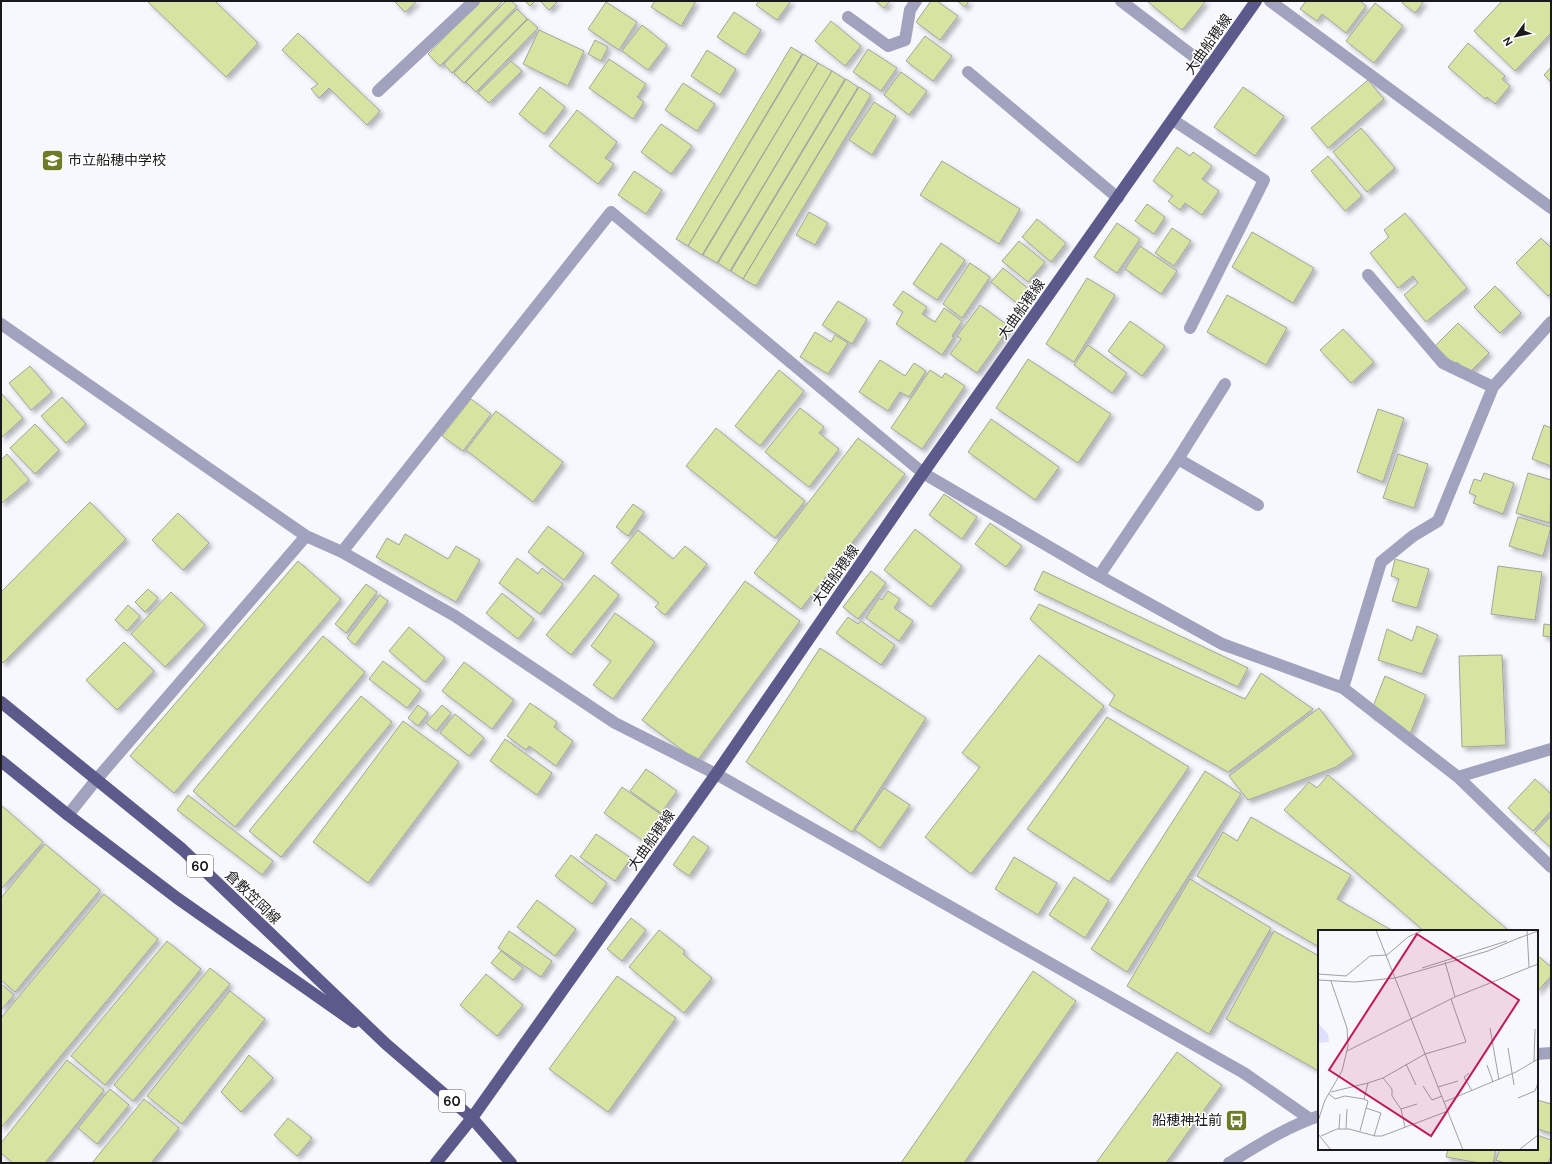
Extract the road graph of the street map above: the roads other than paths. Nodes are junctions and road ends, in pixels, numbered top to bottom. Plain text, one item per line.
1 (474, 1) edge
2 (916, 1) edge
3 (1122, 1) edge
4 (1256, 1) edge
5 (1270, 1) edge
6 (848, 17) dead end
7 (1209, 68) junction
8 (968, 72) dead end
9 (378, 91) dead end
10 (1173, 120) junction
11 (1118, 198) junction
12 (1551, 208) edge
13 (1368, 275) dead end
14 (1551, 322) edge
15 (1, 324) edge
16 (1190, 328) dead end
17 (1225, 384) dead end
18 (1493, 387) junction
19 (1178, 459) junction
20 (923, 473) junction
21 (1258, 505) dead end
22 (306, 536) junction
23 (342, 552) junction
24 (1099, 576) junction
25 (1342, 688) junction
26 (1, 702) edge
27 (1551, 749) edge
28 (1, 760) edge
29 (716, 774) junction
30 (1458, 777) junction
31 (96, 780) junction
32 (68, 815) junction
33 (1551, 867) edge
34 (386, 1044) junction
35 (1551, 1053) edge
36 (1538, 1054) edge
37 (1314, 1117) edge
38 (472, 1118) junction
39 (436, 1163) edge
40 (511, 1163) edge
41 (1229, 1163) edge

1 - 9 street
2 - 6 street
3 - 7 street
4 - 7 main road, 大曲船穂線
5 - 12 street
7 - 10 main road, 大曲船穂線
8 - 11 street
10 - 11 main road, 大曲船穂線
10 - 16 street
11 - 20 main road, 大曲船穂線
13 - 18 street
14 - 18 street
15 - 22 street
17 - 19 street
18 - 25 street
19 - 21 street
19 - 24 street
20 - 23 street
20 - 24 street
20 - 29 main road, 大曲船穂線
22 - 23 street
22 - 31 street
23 - 29 street
24 - 25 street
25 - 30 street
26 - 31 main road, 倉敷笠岡線 / 60
27 - 30 street
28 - 32 main road, 倉敷笠岡線 / 60
29 - 37 street
29 - 38 main road, 大曲船穂線
30 - 33 street
31 - 32 street
31 - 34 main road, 倉敷笠岡線 / 60
32 - 34 main road, 倉敷笠岡線 / 60
34 - 38 main road, 倉敷笠岡線 / 60
35 - 36 street
37 - 41 street
38 - 39 main road, 大曲船穂線
38 - 40 main road, 倉敷笠岡線 / 60

